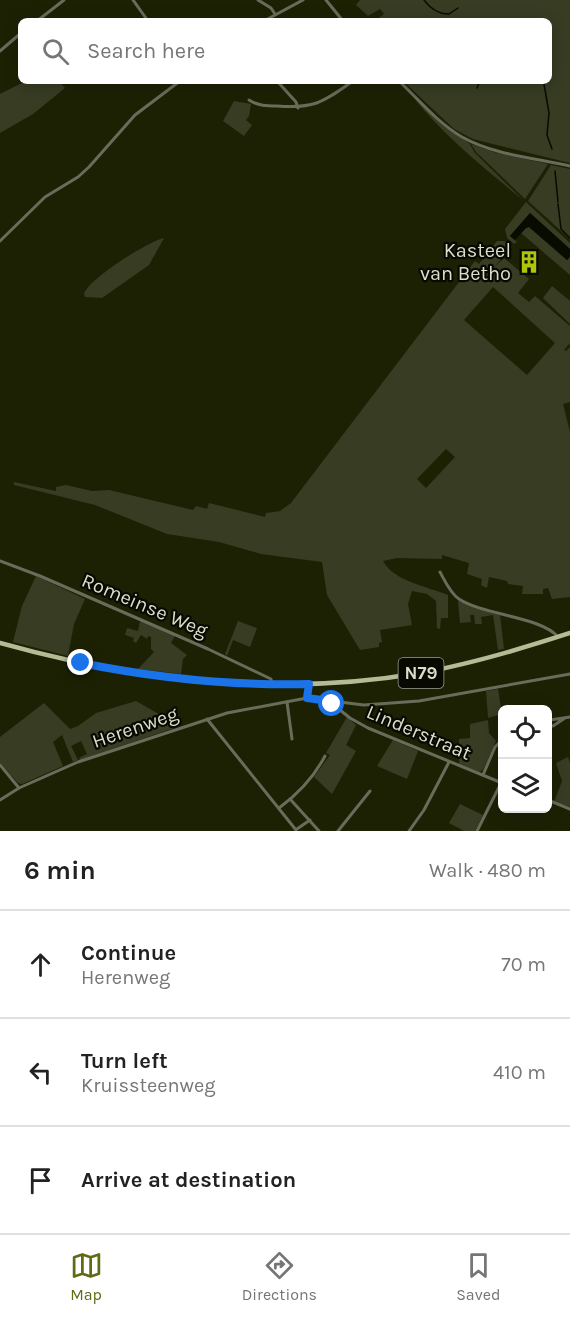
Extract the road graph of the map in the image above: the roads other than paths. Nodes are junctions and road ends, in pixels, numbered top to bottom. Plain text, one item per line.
1 (64, 0) edge
2 (133, 0) edge
3 (258, 0) edge
4 (303, 0) edge
5 (326, 0) edge
6 (275, 14) junction
7 (41, 18) edge
8 (146, 18) edge
9 (269, 18) edge
10 (341, 18) edge
11 (18, 36) edge
12 (0, 51) edge
13 (176, 84) edge
14 (280, 84) edge
15 (348, 84) edge
16 (402, 84) edge
17 (249, 100) dead end
18 (298, 108) junction
19 (570, 166) edge
20 (0, 241) edge
21 (0, 561) edge
22 (440, 572) dead end
23 (570, 633) edge
24 (558, 637) junction
25 (0, 643) edge
26 (570, 674) edge
27 (272, 684) junction
28 (309, 684) junction
29 (307, 698) junction
30 (329, 701) junction
31 (287, 702) junction
32 (568, 717) edge
33 (207, 719) junction
34 (292, 739) dead end
35 (498, 744) edge
36 (325, 756) dead end
37 (449, 762) junction
38 (0, 765) edge
39 (483, 775) junction
40 (498, 781) edge
41 (19, 788) junction
42 (370, 791) dead end
43 (498, 791) edge
44 (0, 800) edge
45 (290, 800) junction
46 (552, 802) edge
47 (279, 808) junction
48 (570, 809) edge
49 (310, 820) junction
50 (296, 830) edge
51 (319, 831) edge
52 (338, 831) edge
53 (410, 831) edge
54 (477, 831) edge

1 - 7 street
2 - 8 street
3 - 6 street
4 - 6 street
5 - 10 street
6 - 9 street
11 - 12 street
13 - 20 street
14 - 18 street
15 - 18 street
16 - 19 street
17 - 18 street
21 - 27 street, Romeinse Weg
22 - 24 street
23 - 24 main road, N79
24 - 28 main road, N79
25 - 27 main road, N79
26 - 30 street, Herenweg
27 - 28 main road, N79
28 - 29 street
29 - 30 street, Herenweg
29 - 31 street, Herenweg
30 - 37 street, Linderstraat
31 - 33 street, Herenweg
31 - 34 street
32 - 32 street
33 - 41 street, Herenweg
33 - 47 street
35 - 39 street
36 - 45 street
37 - 39 street, Linderstraat
37 - 53 street
38 - 41 street
39 - 40 street, Linderstraat
41 - 44 street, Herenweg
42 - 52 street
43 - 54 street
45 - 47 street
45 - 49 street
46 - 48 street
47 - 50 street
49 - 50 street
49 - 51 street

